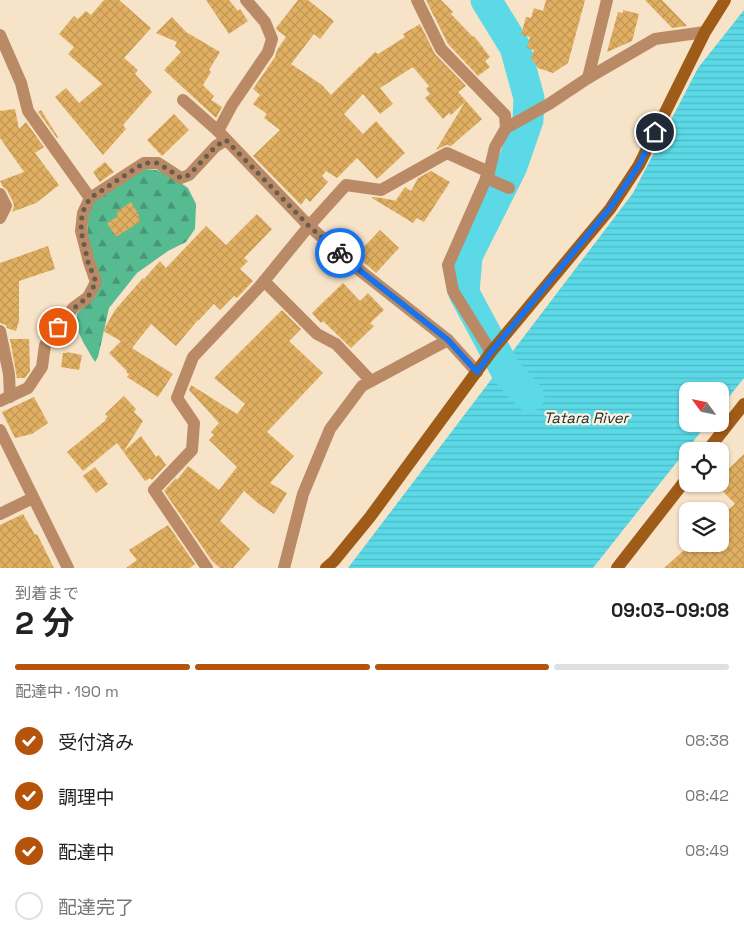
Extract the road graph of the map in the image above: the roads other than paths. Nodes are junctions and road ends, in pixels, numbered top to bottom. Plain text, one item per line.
1 (246, 0) edge
2 (417, 0) edge
3 (607, 0) edge
4 (723, 1) edge
5 (705, 32) junction
6 (0, 35) edge
7 (588, 78) junction
8 (183, 100) dead end
9 (506, 128) junction
10 (222, 136) junction
11 (487, 175) junction
12 (509, 188) dead end
13 (0, 194) edge
14 (90, 198) junction
15 (0, 218) edge
16 (309, 226) junction
17 (264, 281) junction
18 (0, 330) edge
19 (448, 340) junction
20 (491, 352) junction
21 (477, 372) junction
22 (371, 381) junction
23 (5, 399) edge
24 (744, 404) edge
25 (0, 430) edge
26 (715, 442) edge
27 (679, 489) edge
28 (33, 498) junction
29 (0, 514) edge
30 (68, 568) edge
31 (207, 568) edge
32 (284, 568) edge
33 (326, 568) edge
34 (617, 568) edge

1 - 10 street
2 - 9 street
3 - 7 street
4 - 5 street
5 - 7 street
5 - 20 street
6 - 14 street
7 - 9 street
8 - 10 street
9 - 11 street
10 - 14 street
10 - 16 street
11 - 12 street
11 - 16 street
11 - 20 street
13 - 15 street
14 - 23 street
16 - 17 street
16 - 19 street
17 - 22 street
17 - 31 street
18 - 23 street
19 - 21 street
19 - 22 street
20 - 21 street
21 - 33 street
22 - 32 street
24 - 26 street
25 - 28 street
27 - 34 street
28 - 29 street
28 - 30 street

